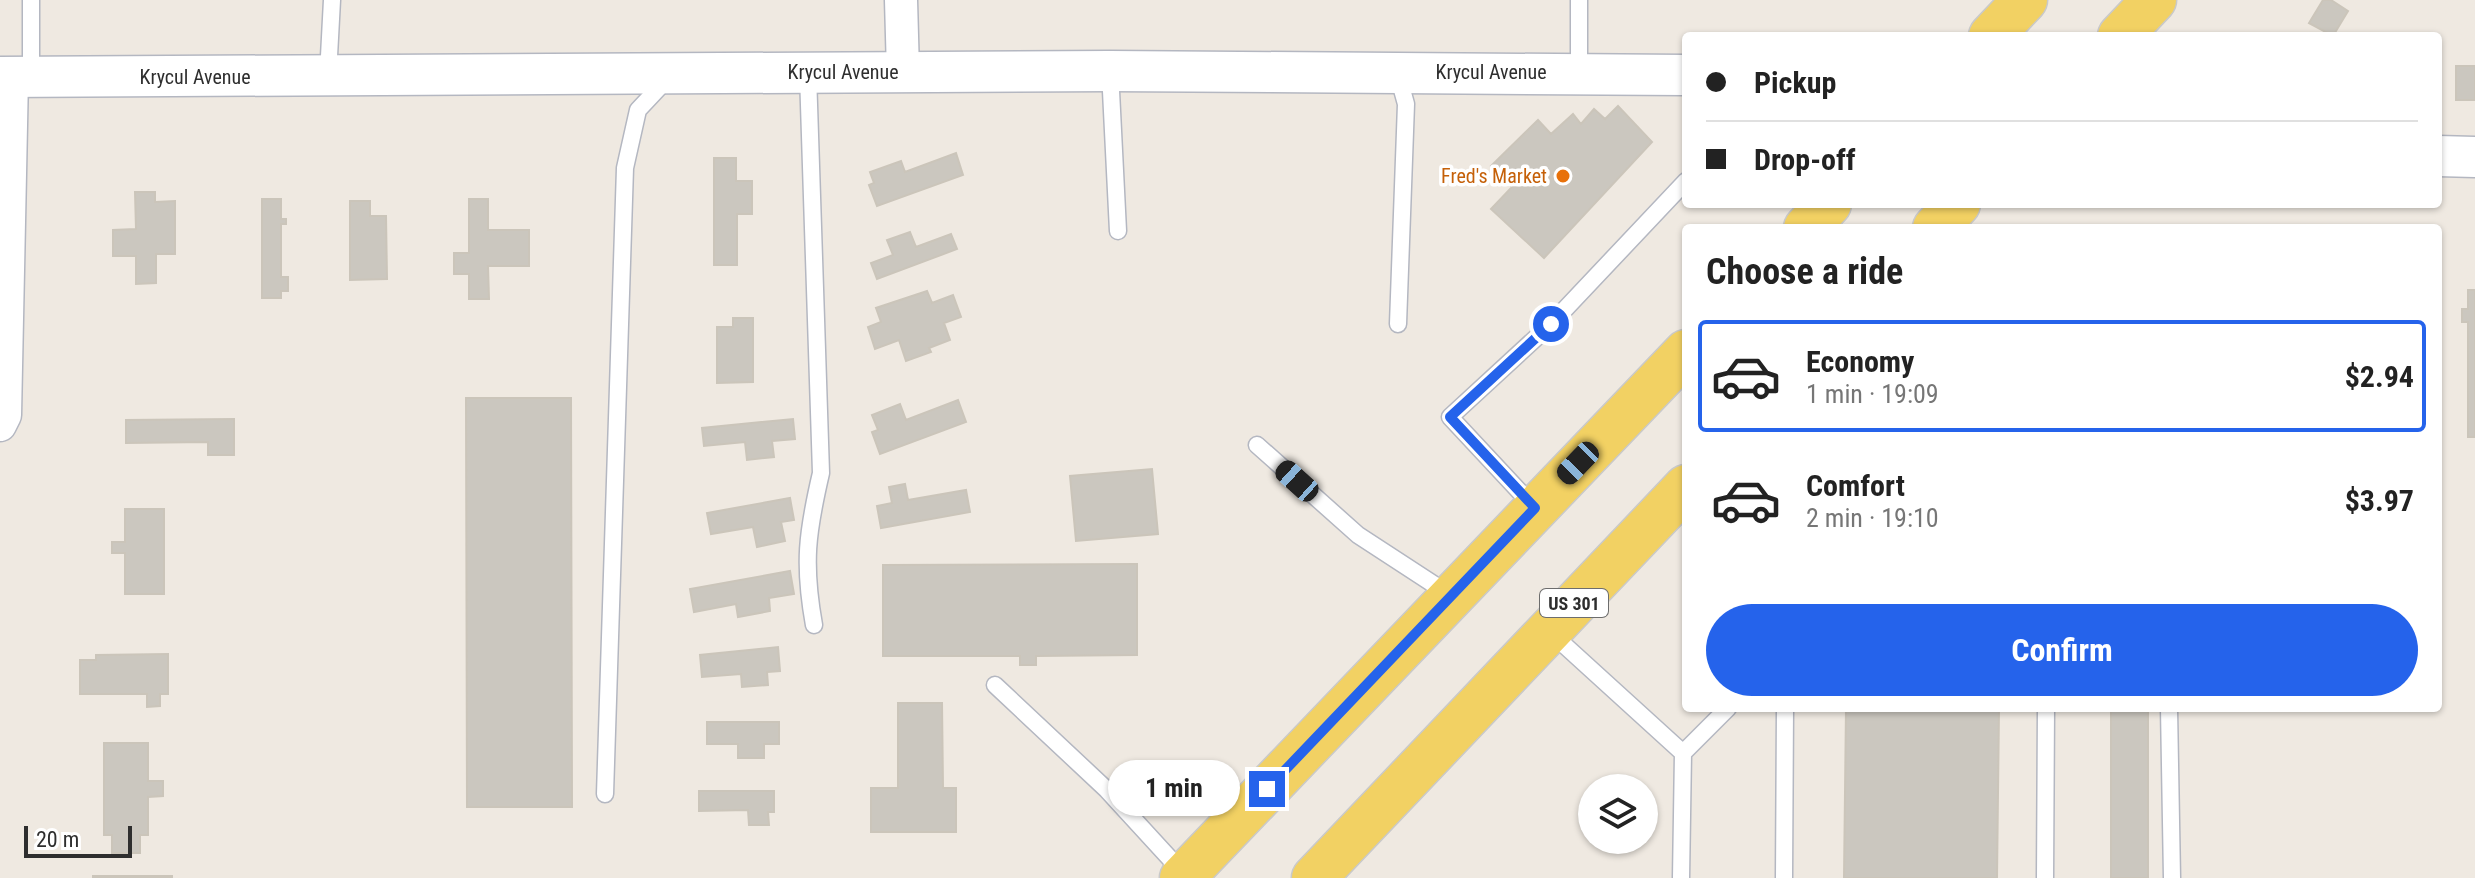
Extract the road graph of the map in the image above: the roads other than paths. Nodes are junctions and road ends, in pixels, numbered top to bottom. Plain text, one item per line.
1 (31, 0) edge
2 (332, 0) edge
3 (901, 0) edge
4 (1579, 0) edge
5 (2025, 0) edge
6 (2154, 0) edge
7 (1995, 32) edge
8 (2124, 32) edge
9 (1110, 71) junction
10 (808, 72) junction
11 (903, 72) junction
12 (1397, 72) junction
13 (673, 73) junction
14 (1579, 73) junction
15 (1682, 75) edge
16 (328, 76) junction
17 (15, 77) edge
18 (2442, 156) edge
19 (2475, 157) edge
20 (1682, 185) edge
21 (1825, 208) edge
22 (1954, 208) edge
23 (1810, 224) edge
24 (1939, 224) edge
25 (1118, 231) dead end
26 (1398, 324) dead end
27 (1682, 356) edge
28 (0, 425) edge
29 (1257, 445) dead end
30 (1682, 491) edge
31 (1535, 508) junction
32 (1451, 596) junction
33 (814, 625) dead end
34 (1548, 630) junction
35 (995, 685) dead end
36 (1724, 712) edge
37 (1785, 712) edge
38 (2046, 712) edge
39 (2169, 712) edge
40 (1683, 753) junction
41 (605, 794) dead end
42 (1185, 877) edge
43 (1314, 878) edge
44 (1681, 878) edge
45 (1784, 878) edge
46 (2045, 878) edge
47 (2172, 878) edge

1 - 17 lane
2 - 16 lane
3 - 11 street
4 - 14 lane
5 - 7 main road
6 - 8 main road
9 - 11 street, Krycul Avenue
9 - 12 street, Krycul Avenue
9 - 25 lane
10 - 11 street, Krycul Avenue
10 - 13 street, Krycul Avenue
10 - 33 lane
12 - 14 street, Krycul Avenue
12 - 26 lane
13 - 16 street, Krycul Avenue
13 - 41 lane
14 - 15 street, Krycul Avenue
16 - 17 street, Krycul Avenue
17 - 28 street
18 - 19 street
20 - 31 lane
21 - 23 main road
22 - 24 main road
27 - 31 main road
29 - 32 lane
30 - 34 main road, US 301
31 - 32 main road
32 - 42 main road
34 - 40 lane
34 - 43 main road, US 301
35 - 42 lane
36 - 40 lane
37 - 45 lane
38 - 46 lane
39 - 47 lane
40 - 44 lane

